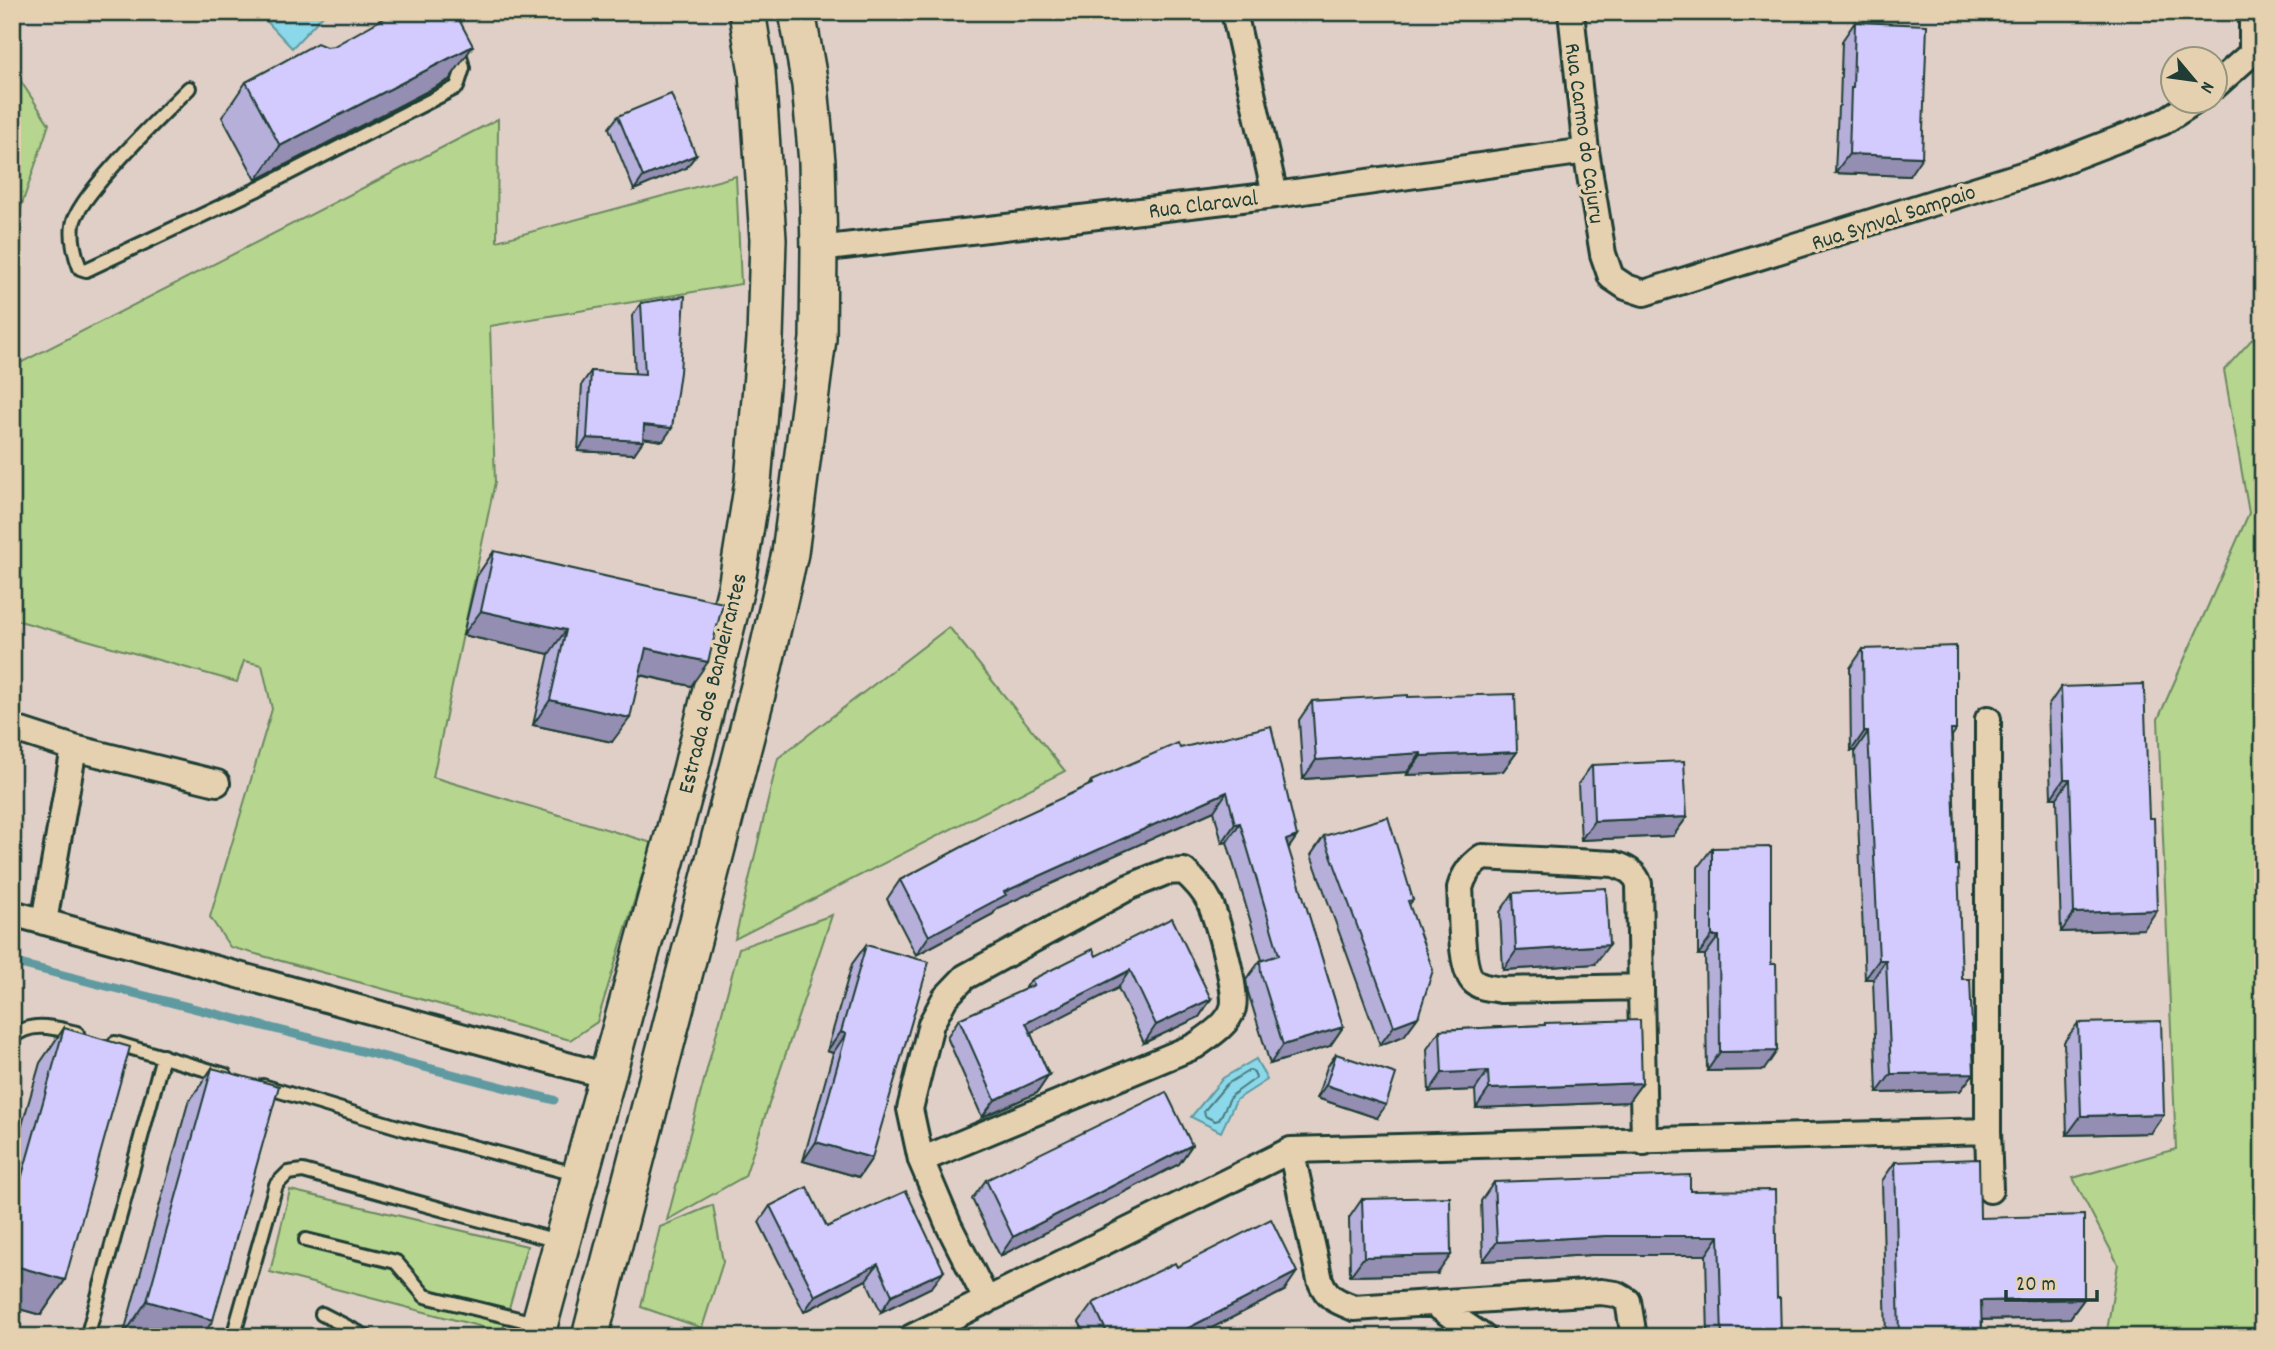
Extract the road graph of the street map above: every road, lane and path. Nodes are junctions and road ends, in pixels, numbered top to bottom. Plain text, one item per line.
1 (747, 12) edge
2 (797, 12) edge
3 (1234, 12) edge
4 (1570, 12) edge
5 (2252, 12) edge
6 (456, 34) edge
7 (2230, 73) edge
8 (189, 88) dead end
9 (2172, 116) edge
10 (1586, 151) junction
11 (1275, 195) junction
12 (819, 249) junction
13 (1603, 254) joint
14 (1988, 719) dead end
15 (12, 728) edge
16 (74, 748) junction
17 (217, 783) dead end
18 (12, 913) edge
19 (44, 922) junction
20 (1641, 987) junction
21 (12, 1038) edge
22 (163, 1056) junction
23 (607, 1076) junction
24 (1988, 1131) junction
25 (1644, 1142) junction
26 (1291, 1150) junction
27 (921, 1160) junction
28 (580, 1175) junction
29 (1990, 1190) dead end
30 (306, 1240) dead end
31 (562, 1242) junction
32 (987, 1301) junction
33 (1436, 1305) junction
34 (322, 1314) dead end
35 (89, 1331) dead end
36 (538, 1331) edge
37 (596, 1335) edge
38 (233, 1337) edge
39 (367, 1337) edge
40 (912, 1337) edge
41 (1483, 1337) edge
42 (1634, 1337) edge

1 - 23 main road, Estrada dos Bandeirantes
2 - 12 main road, Estrada dos Bandeirantes
3 - 11 street
4 - 10 street, Rua Carmo do Cajuru
5 - 7 street
6 - 8 lane
9 - 13 street, Rua Synval Sampaio
10 - 11 street, Rua Claraval
10 - 13 street, Rua Carmo do Cajuru
11 - 12 street, Rua Claraval
12 - 37 main road, Estrada dos Bandeirantes
14 - 24 street
15 - 16 street
16 - 17 street
16 - 19 street
18 - 19 street
19 - 23 street
20 - 20 street
20 - 25 street
21 - 22 lane
22 - 28 lane
22 - 35 lane
23 - 28 main road, Estrada dos Bandeirantes
24 - 25 street
24 - 29 street
25 - 26 street
26 - 32 street
26 - 33 street
27 - 27 street
27 - 32 street
28 - 31 main road, Estrada dos Bandeirantes
30 - 36 lane
31 - 36 main road, Estrada dos Bandeirantes
31 - 38 lane
32 - 40 street
33 - 41 street
33 - 42 street
34 - 39 lane

